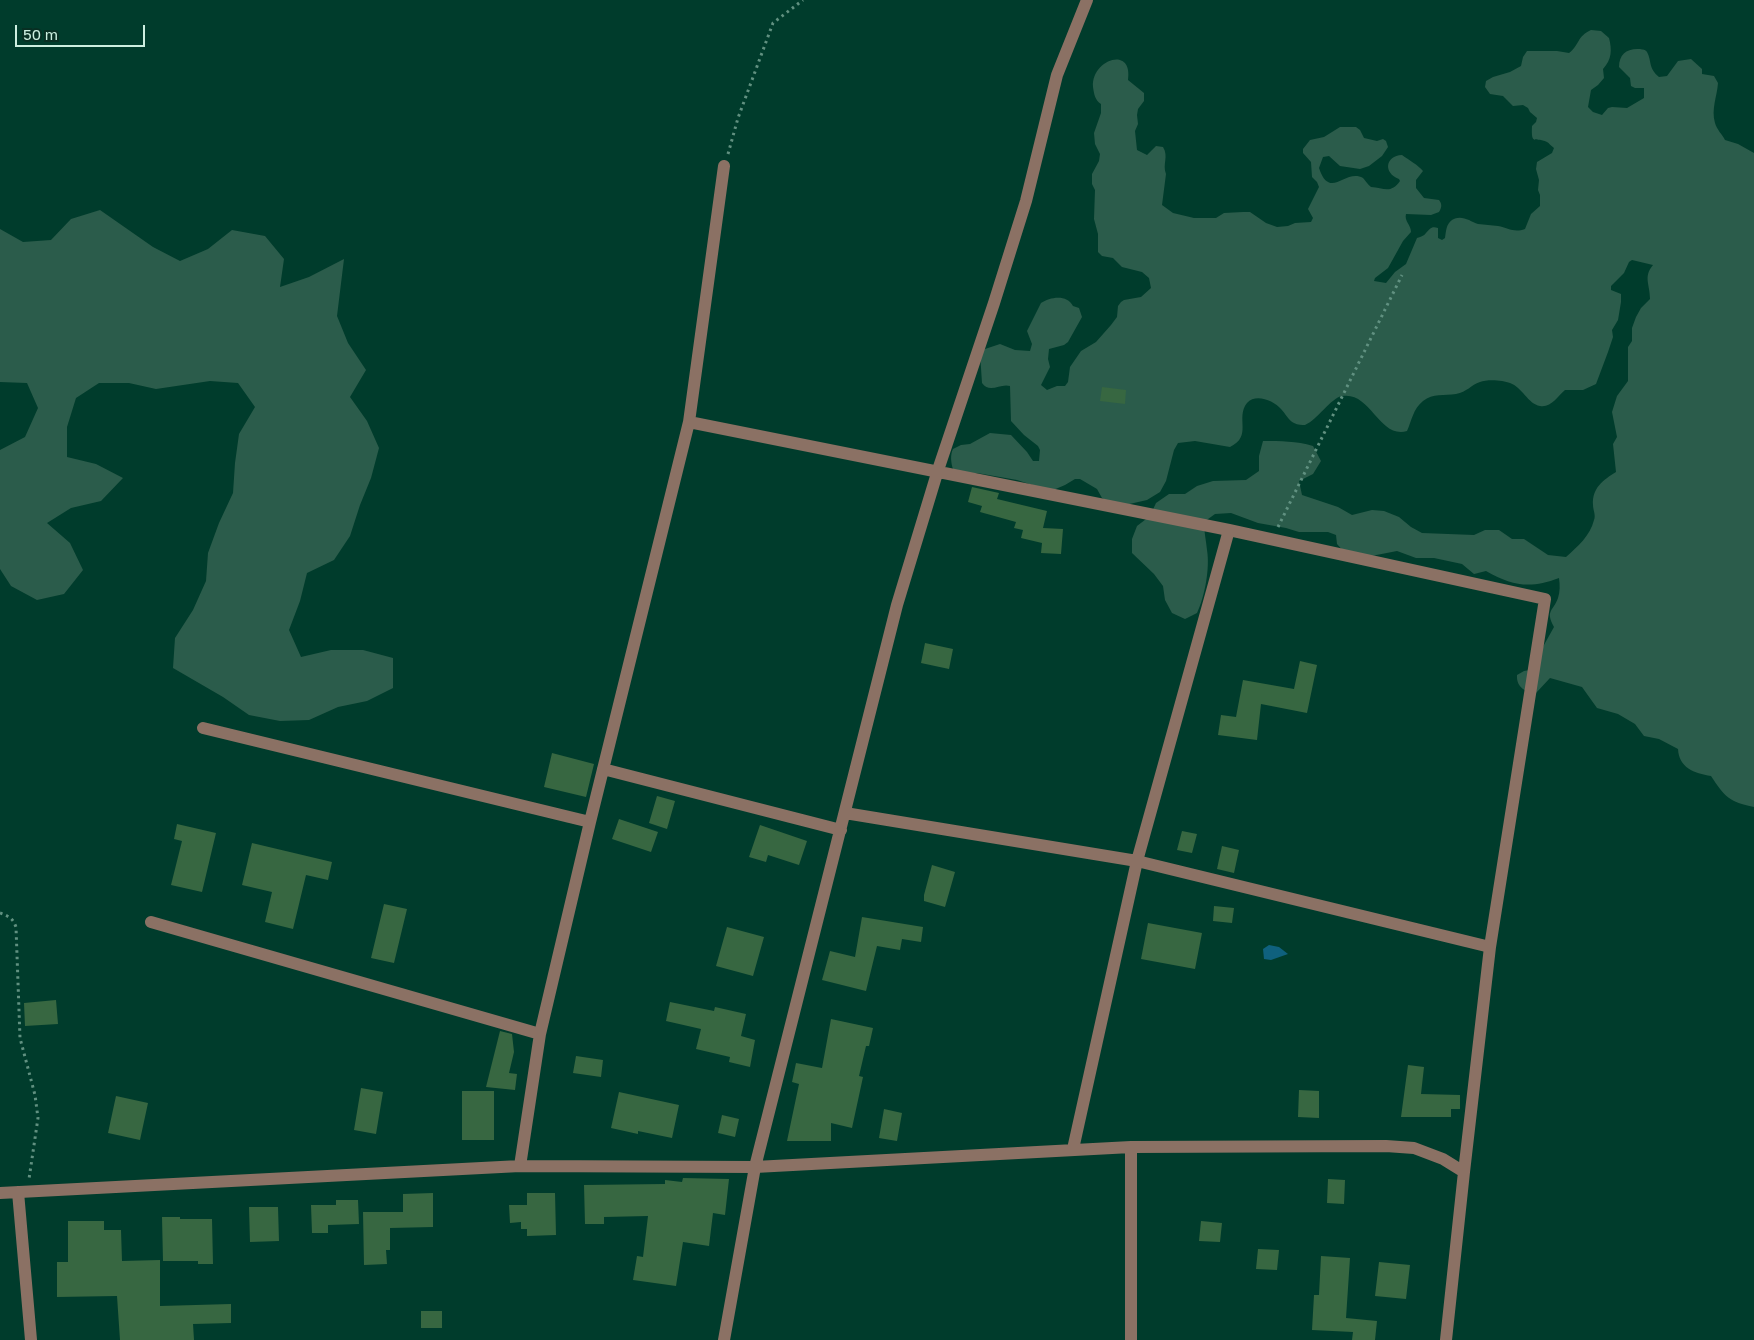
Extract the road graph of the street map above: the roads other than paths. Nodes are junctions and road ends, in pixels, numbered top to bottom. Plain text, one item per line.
1 (1087, 0) edge
2 (724, 166) road end
3 (690, 422) junction
4 (938, 470) junction
5 (1229, 530) junction
6 (203, 728) dead end
7 (603, 768) junction
8 (845, 813) junction
9 (590, 822) junction
10 (841, 830) junction
11 (1137, 861) junction
12 (150, 922) dead end
13 (1490, 947) junction
14 (540, 1034) junction
15 (1131, 1147) junction
16 (1073, 1149) junction
17 (520, 1166) junction
18 (755, 1167) junction
19 (1464, 1172) junction
20 (23, 1192) junction
21 (0, 1193) edge
22 (31, 1340) edge
23 (724, 1340) edge
24 (1131, 1340) edge
25 (1446, 1340) edge

1 - 4 street
2 - 3 street
3 - 4 street
3 - 7 street
4 - 5 street
4 - 8 street
5 - 11 street
5 - 13 street
6 - 9 street
7 - 9 street
7 - 10 street
8 - 10 street
8 - 11 street
9 - 14 street
10 - 18 street
11 - 13 street
11 - 16 street
12 - 14 street
13 - 19 street
14 - 17 street
15 - 16 street
15 - 19 street
15 - 24 street
16 - 18 street
17 - 18 street
17 - 20 street
18 - 23 street
19 - 25 street
20 - 21 street
20 - 22 street

